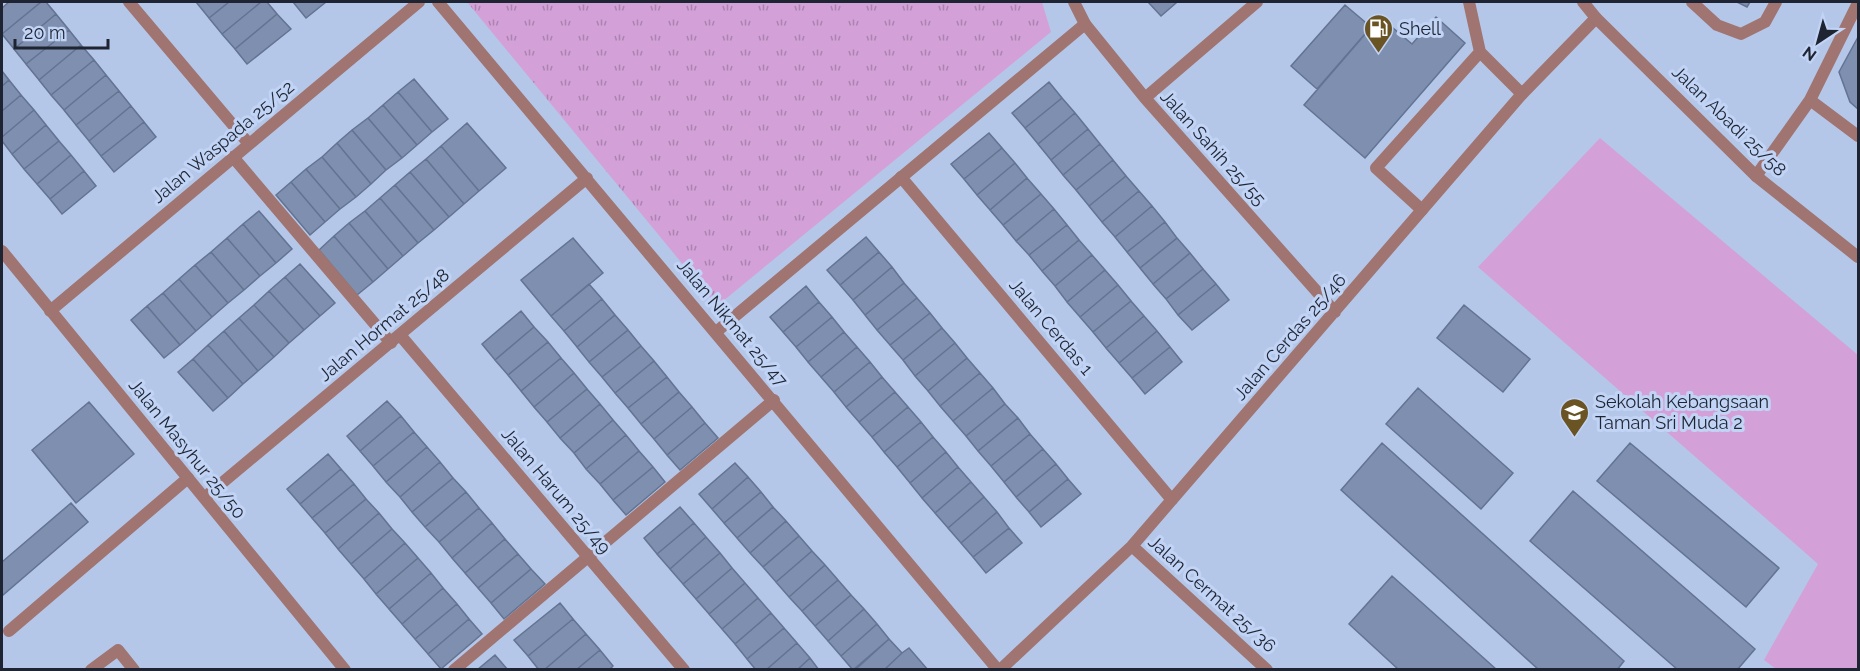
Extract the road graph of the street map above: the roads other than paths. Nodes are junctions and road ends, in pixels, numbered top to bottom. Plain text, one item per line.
1 (129, 2) edge
2 (419, 2) edge
3 (438, 2) edge
4 (1074, 2) edge
5 (1257, 2) edge
6 (1469, 2) edge
7 (1583, 2) edge
8 (1692, 2) edge
9 (1776, 2) edge
10 (1858, 3) edge
11 (1596, 18) junction
12 (1085, 24) junction
13 (1480, 52) junction
14 (1522, 94) junction
15 (1145, 98) junction
16 (1810, 100) junction
17 (1858, 136) edge
18 (249, 144) junction
19 (233, 157) junction
20 (901, 177) junction
21 (1756, 177) junction
22 (587, 178) junction
23 (1422, 210) junction
24 (2, 251) edge
25 (1858, 257) edge
26 (50, 311) junction
27 (1335, 312) junction
28 (716, 332) junction
29 (396, 339) junction
30 (774, 400) junction
31 (188, 478) junction
32 (204, 498) junction
33 (1172, 500) junction
34 (1132, 546) junction
35 (588, 556) junction
36 (9, 631) dead end
37 (90, 669) edge
38 (134, 669) edge
39 (345, 669) edge
40 (454, 669) edge
41 (684, 669) edge
42 (999, 669) edge
43 (1267, 669) edge

1 - 18 street
2 - 18 street, Jalan Waspada 25/52
3 - 22 street, Jalan Nikmat 25/47
4 - 12 street, Jalan Sahih 25/55
5 - 15 street
6 - 13 street
7 - 11 street, Jalan Abadi 25/58
8 - 9 street
10 - 16 street
11 - 14 street, Jalan Cerdas 25/46
11 - 21 street, Jalan Abadi 25/58
12 - 15 street, Jalan Sahih 25/55
12 - 20 street
13 - 14 street
13 - 23 street
14 - 23 street, Jalan Cerdas 25/46
15 - 27 street, Jalan Sahih 25/55
16 - 17 street
16 - 21 street
18 - 19 street, Jalan Waspada 25/52
19 - 26 street, Jalan Waspada 25/52
19 - 29 street, Jalan Harum 25/49
20 - 28 street
20 - 33 street, Jalan Cerdas 1
21 - 25 street, Jalan Abadi 25/58
22 - 28 street, Jalan Nikmat 25/47
22 - 29 street, Jalan Hormat 25/48
23 - 27 street, Jalan Cerdas 25/46
24 - 26 street, Jalan Masyhur 25/50
26 - 31 street, Jalan Masyhur 25/50
27 - 33 street, Jalan Cerdas 25/46
28 - 30 street, Jalan Nikmat 25/47
29 - 32 street, Jalan Hormat 25/48
29 - 35 street, Jalan Harum 25/49
30 - 35 street
30 - 42 street, Jalan Nikmat 25/47
31 - 32 street, Jalan Masyhur 25/50
31 - 36 street
32 - 39 street, Jalan Masyhur 25/50
33 - 34 street, Jalan Cerdas 25/46
34 - 42 street, Jalan Cerdas 25/46
34 - 43 street, Jalan Cermat 25/36
35 - 40 street
35 - 41 street, Jalan Harum 25/49
37 - 38 street

